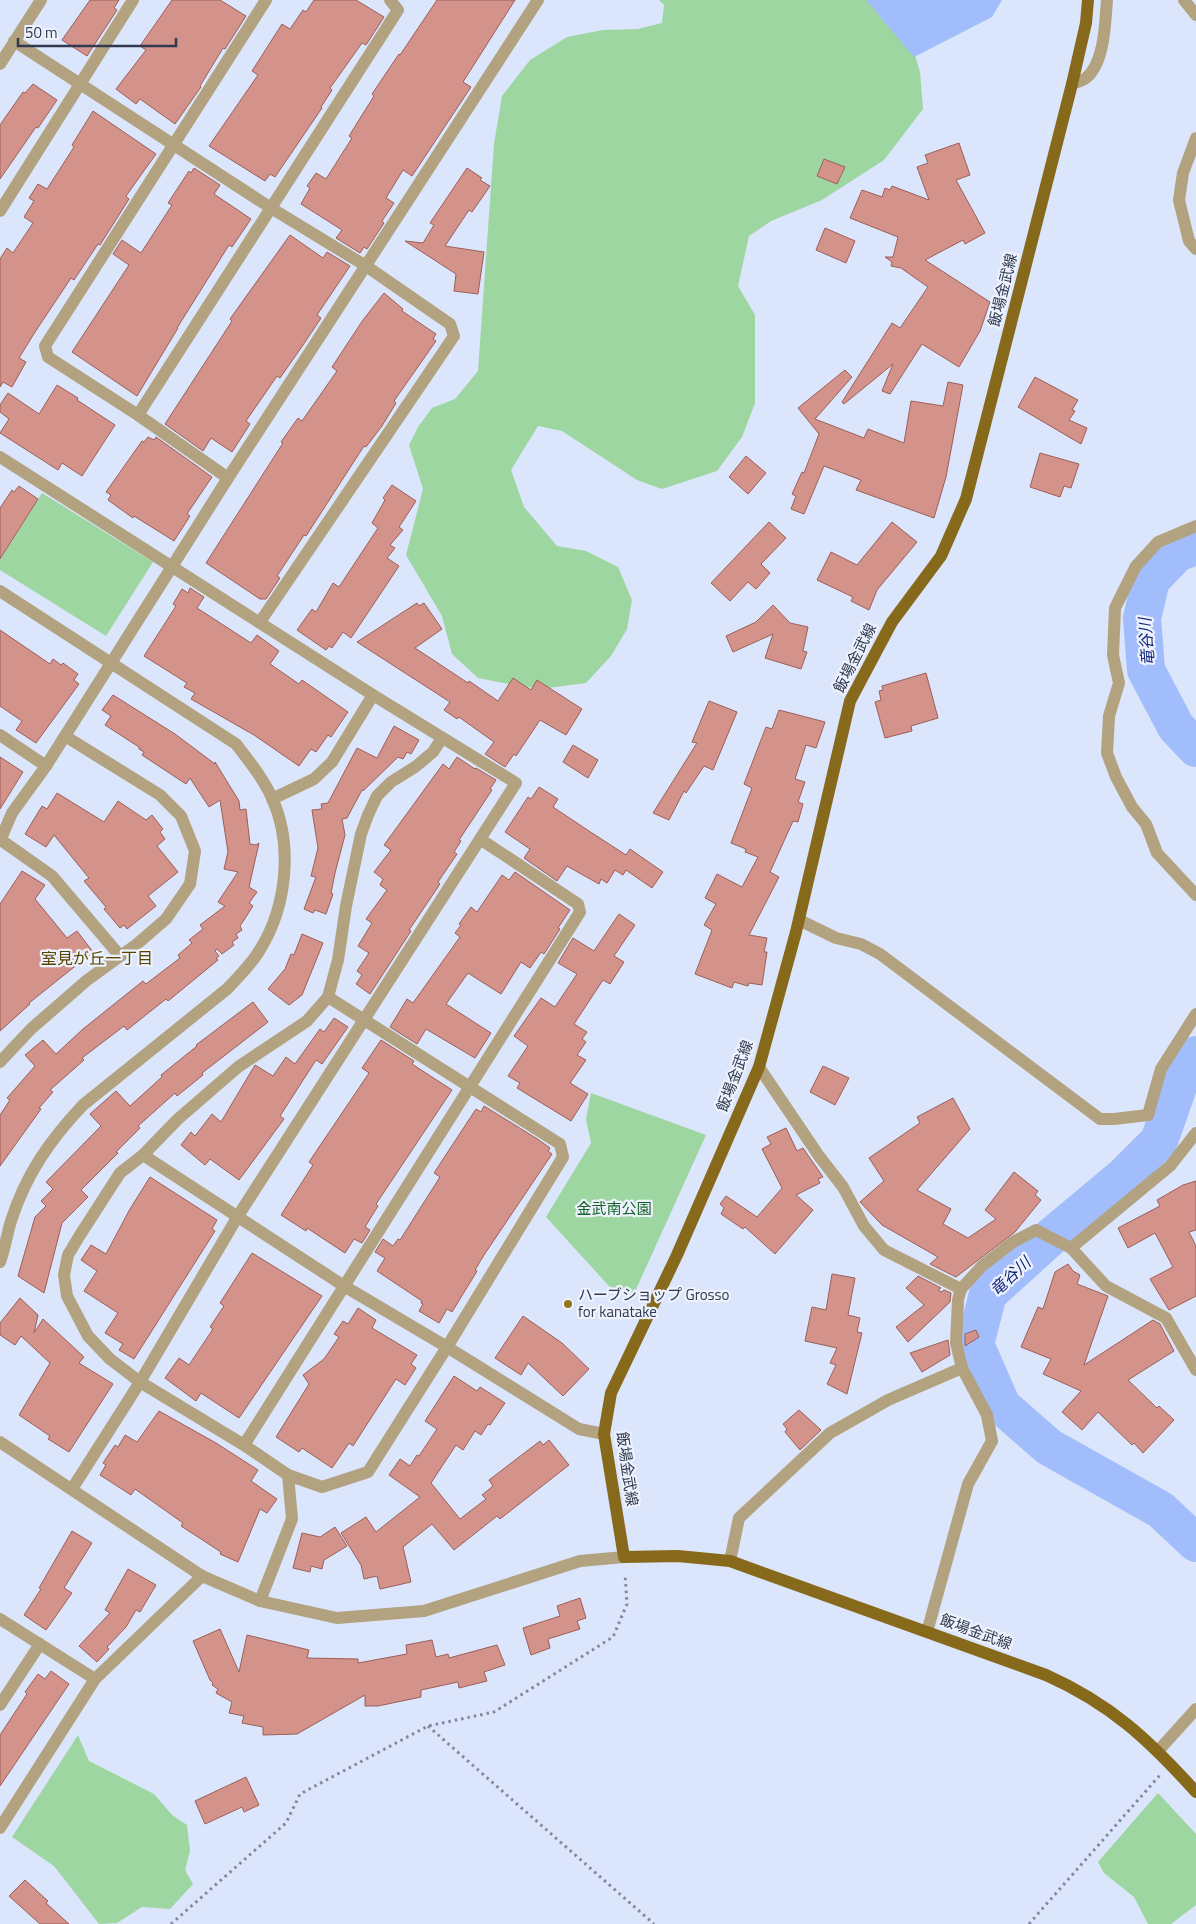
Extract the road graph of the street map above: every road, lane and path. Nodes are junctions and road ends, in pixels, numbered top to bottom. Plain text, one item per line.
1 (41, 0) edge
2 (133, 0) edge
3 (266, 0) edge
4 (390, 0) edge
5 (538, 0) edge
6 (1088, 0) edge
7 (1107, 0) edge
8 (1184, 0) edge
9 (1196, 15) edge
10 (14, 41) junction
11 (0, 64) edge
12 (80, 83) junction
13 (1072, 84) junction
14 (1196, 138) edge
15 (175, 144) junction
16 (271, 208) junction
17 (0, 211) edge
18 (1196, 249) edge
19 (366, 266) junction
20 (138, 415) junction
21 (0, 457) edge
22 (228, 478) junction
23 (1196, 526) edge
24 (172, 568) junction
25 (0, 591) edge
26 (260, 622) junction
27 (112, 664) junction
28 (373, 695) junction
29 (0, 735) edge
30 (65, 736) junction
31 (442, 738) junction
32 (46, 766) junction
33 (272, 799) junction
34 (480, 839) junction
35 (0, 840) edge
36 (1196, 895) edge
37 (799, 920) junction
38 (120, 956) junction
39 (328, 997) junction
40 (1196, 1014) edge
41 (365, 1020) junction
42 (0, 1062) edge
43 (759, 1067) junction
44 (470, 1085) junction
45 (1196, 1133) edge
46 (143, 1155) junction
47 (238, 1216) junction
48 (1070, 1248) junction
49 (0, 1262) edge
50 (344, 1286) junction
51 (961, 1289) junction
52 (447, 1347) junction
53 (962, 1368) junction
54 (1196, 1370) edge
55 (140, 1382) junction
56 (604, 1434) junction
57 (0, 1442) edge
58 (244, 1445) junction
59 (288, 1475) junction
60 (72, 1489) junction
61 (624, 1558) junction
62 (730, 1561) junction
63 (202, 1576) junction
64 (260, 1601) junction
65 (0, 1619) edge
66 (927, 1632) junction
67 (40, 1644) junction
68 (95, 1679) junction
69 (0, 1705) edge
70 (1196, 1709) edge
71 (428, 1726) junction
72 (1158, 1751) junction
73 (1170, 1763) junction
74 (1196, 1792) edge
75 (0, 1828) edge
76 (171, 1924) edge
77 (654, 1924) edge
78 (1028, 1924) edge

1 - 10 street
2 - 12 street
3 - 15 street
4 - 16 street
5 - 19 street
6 - 13 main road, 飯場金武線
7 - 13 street
8 - 9 street
10 - 11 street
10 - 12 street
12 - 15 street
12 - 17 street
13 - 37 main road, 飯場金武線
14 - 18 street
15 - 16 street
15 - 20 street
16 - 19 street
16 - 20 street
19 - 22 street
19 - 26 street
20 - 22 street
21 - 24 street
22 - 24 street
23 - 36 street
24 - 26 street
24 - 27 street
25 - 27 street
26 - 28 street
27 - 30 street
27 - 33 street
28 - 31 street
28 - 33 street
29 - 32 street
30 - 32 street
30 - 38 street
31 - 34 street
31 - 39 street
32 - 35 street
33 - 49 street
34 - 41 street
34 - 44 street
35 - 38 street
37 - 40 street
37 - 43 main road, 飯場金武線
38 - 42 street
39 - 41 street
39 - 46 street
41 - 44 street
41 - 47 street
43 - 51 street
43 - 56 main road, 飯場金武線
44 - 50 street
44 - 52 street
45 - 48 street
46 - 47 street
46 - 55 street
47 - 50 street
47 - 55 street
48 - 51 street
48 - 54 street
50 - 52 street
50 - 58 street
51 - 53 street
52 - 56 street
52 - 59 street
53 - 62 street
53 - 66 street
55 - 58 street
55 - 60 street
56 - 61 main road, 飯場金武線
57 - 60 street
58 - 59 street
59 - 64 street
60 - 63 street
61 - 62 main road, 飯場金武線
61 - 64 street
61 - 71 path
62 - 66 main road, 飯場金武線
63 - 64 street
63 - 68 street
65 - 67 street
66 - 72 main road, 飯場金武線
67 - 68 street
67 - 69 street
68 - 75 street
70 - 72 street
71 - 76 path
71 - 77 path
72 - 73 main road, 飯場金武線
73 - 74 main road, 飯場金武線
73 - 78 path

